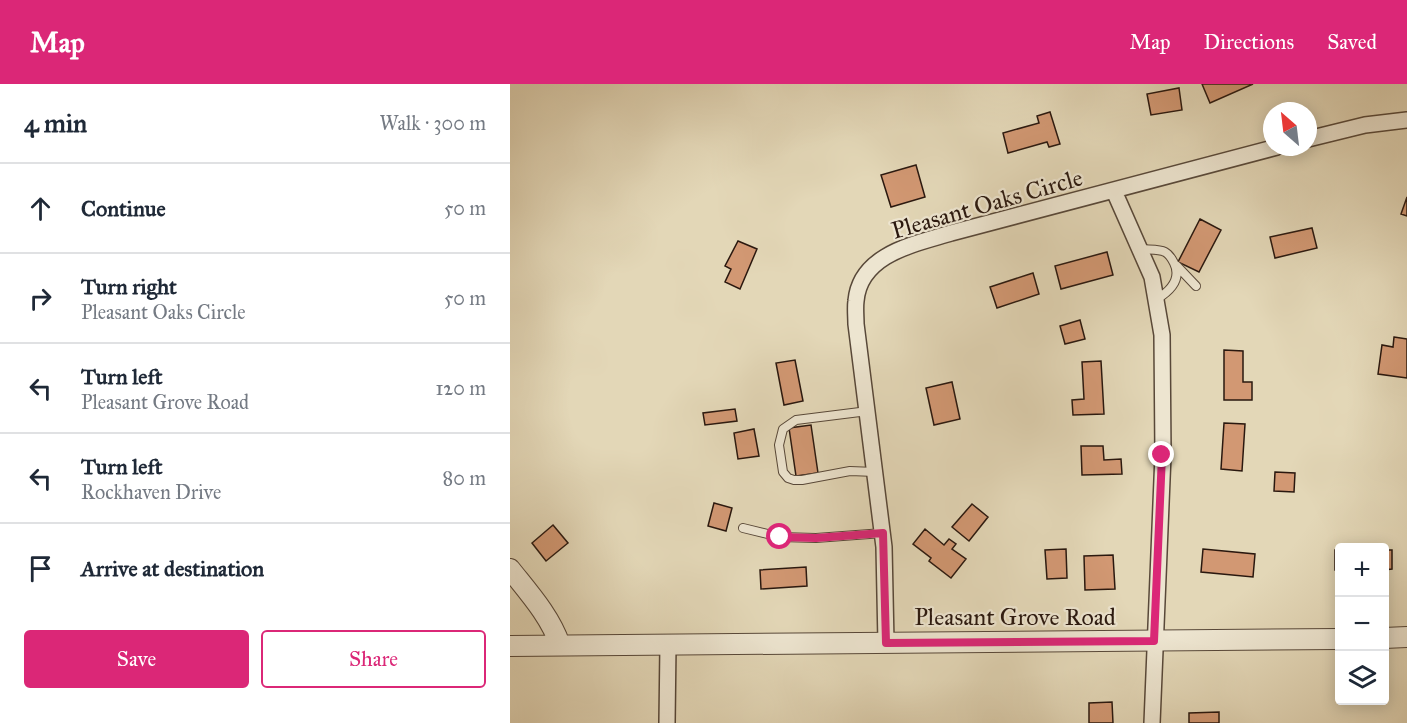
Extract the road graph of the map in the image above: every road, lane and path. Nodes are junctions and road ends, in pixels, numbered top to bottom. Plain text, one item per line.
1 (1407, 120) edge
2 (1317, 137) edge
3 (1263, 151) edge
4 (1114, 191) junction
5 (1141, 249) junction
6 (1174, 263) junction
7 (1197, 286) dead end
8 (1157, 298) junction
9 (868, 411) junction
10 (876, 472) junction
11 (743, 528) dead end
12 (883, 533) junction
13 (510, 569) edge
14 (1407, 637) edge
15 (1389, 638) edge
16 (1335, 639) edge
17 (1154, 641) junction
18 (886, 643) junction
19 (560, 645) junction
20 (668, 645) junction
21 (510, 646) edge
22 (667, 723) edge
23 (1152, 723) edge

1 - 2 street
3 - 4 street, Pleasant Oaks Circle
4 - 5 street
4 - 9 street, Pleasant Oaks Circle
5 - 6 lane
5 - 8 street
6 - 7 lane
6 - 8 lane
8 - 17 street
9 - 10 street, Pleasant Oaks Circle
9 - 10 lane
10 - 12 street, Pleasant Oaks Circle
11 - 12 lane
12 - 18 street, Pleasant Oaks Circle
13 - 19 street
14 - 15 street
16 - 17 street, Pleasant Grove Road
17 - 18 street, Pleasant Grove Road
17 - 23 street
18 - 20 street, Pleasant Grove Road
19 - 20 street, Pleasant Grove Road
19 - 21 street, Pleasant Grove Road
20 - 22 street

